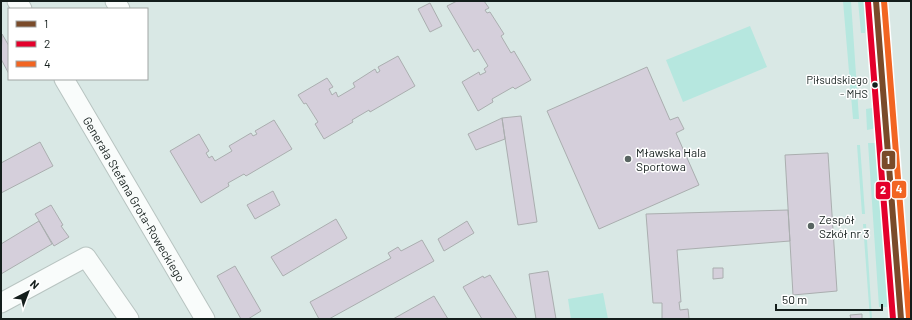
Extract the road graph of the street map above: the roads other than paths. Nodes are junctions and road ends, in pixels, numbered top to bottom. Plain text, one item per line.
1 (876, 1) edge
2 (65, 80) edge
3 (1, 303) edge
4 (199, 317) edge
5 (129, 319) edge
6 (901, 319) edge

1 - 6 main road
2 - 4 street, Generała Stefana Grota-Roweckiego
3 - 5 street

